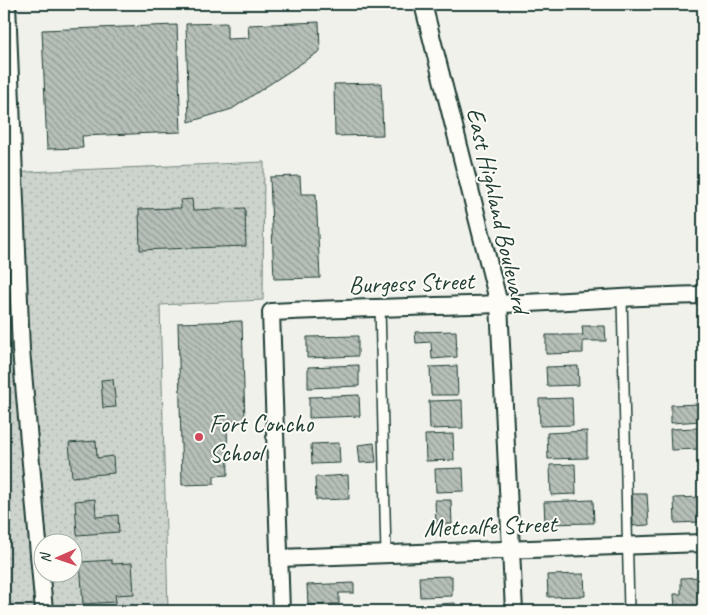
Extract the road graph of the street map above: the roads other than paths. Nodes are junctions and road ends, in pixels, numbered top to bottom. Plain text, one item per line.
1 (7, 4) edge
2 (423, 4) edge
3 (703, 296) edge
4 (622, 297) junction
5 (499, 304) junction
6 (380, 306) junction
7 (703, 543) edge
8 (626, 546) junction
9 (512, 550) junction
10 (386, 554) junction
11 (279, 558) junction
12 (44, 611) edge
13 (281, 611) edge
14 (514, 611) edge
15 (629, 611) edge

1 - 12 street
2 - 5 street, East Highland Boulevard
3 - 4 street, Burgess Street
4 - 5 street, Burgess Street
4 - 8 lane
5 - 6 street, Burgess Street
5 - 9 street, East Highland Boulevard
6 - 10 lane
6 - 11 street, Burgess Street
7 - 8 street, Metcalfe Street
8 - 9 street, Metcalfe Street
8 - 15 lane
9 - 10 street, Metcalfe Street
9 - 14 street, East Highland Boulevard
10 - 11 street, Metcalfe Street
11 - 13 street

